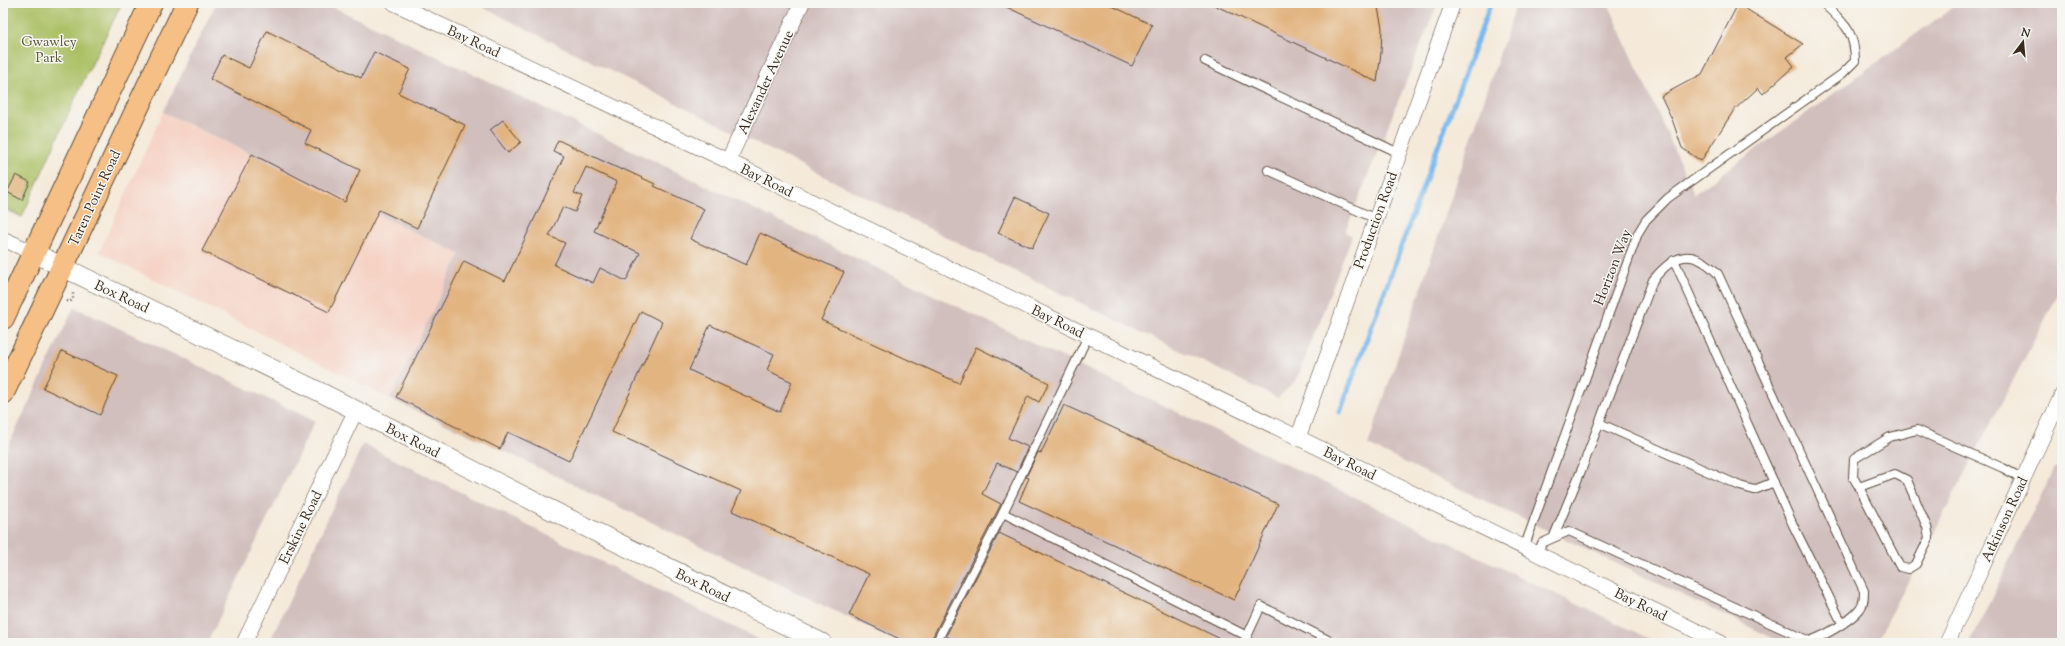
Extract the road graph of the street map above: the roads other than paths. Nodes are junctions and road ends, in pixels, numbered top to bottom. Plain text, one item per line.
1 (151, 3) edge
2 (187, 3) edge
3 (394, 3) edge
4 (802, 3) edge
5 (1453, 3) edge
6 (1823, 3) edge
7 (1205, 62) dead end
8 (1399, 153) junction
9 (728, 161) junction
10 (1268, 170) dead end
11 (1376, 218) junction
12 (3, 239) edge
13 (34, 254) junction
14 (1674, 260) junction
15 (62, 267) junction
16 (3, 318) edge
17 (1088, 336) junction
18 (3, 393) edge
19 (2062, 395) edge
20 (356, 410) junction
21 (2056, 422) edge
22 (1599, 423) junction
23 (1298, 438) junction
24 (2023, 479) junction
25 (1774, 482) junction
26 (1858, 487) junction
27 (1003, 513) junction
28 (1554, 536) junction
29 (1531, 551) junction
30 (1842, 623) junction
31 (1246, 640) edge
32 (939, 642) edge
33 (244, 643) edge
34 (822, 643) edge
35 (1334, 643) edge
36 (1721, 643) edge
37 (1947, 643) edge

1 - 13 main road
2 - 15 main road, Taren Point Road
3 - 9 street, Bay Road
4 - 9 street, Alexander Avenue
5 - 8 street, Production Road
6 - 29 lane, Horizon Way
7 - 8 lane
8 - 11 street, Production Road
9 - 17 street, Bay Road
10 - 11 lane
11 - 23 street, Production Road
12 - 13 street, Box Road
13 - 15 street, Box Road
13 - 16 main road
14 - 22 lane
14 - 25 lane
14 - 30 lane
15 - 18 main road, Taren Point Road
15 - 20 street, Box Road
17 - 23 street, Bay Road
17 - 27 lane
19 - 21 street, Atkinson Road
20 - 33 street, Erskine Road
20 - 34 street, Box Road
21 - 24 street, Atkinson Road
22 - 25 lane
22 - 28 lane
23 - 29 street, Bay Road
24 - 26 lane
24 - 37 street, Atkinson Road
25 - 30 lane
26 - 26 lane
27 - 31 lane
27 - 32 lane
28 - 29 lane
28 - 30 lane
29 - 36 street, Bay Road
31 - 35 lane

